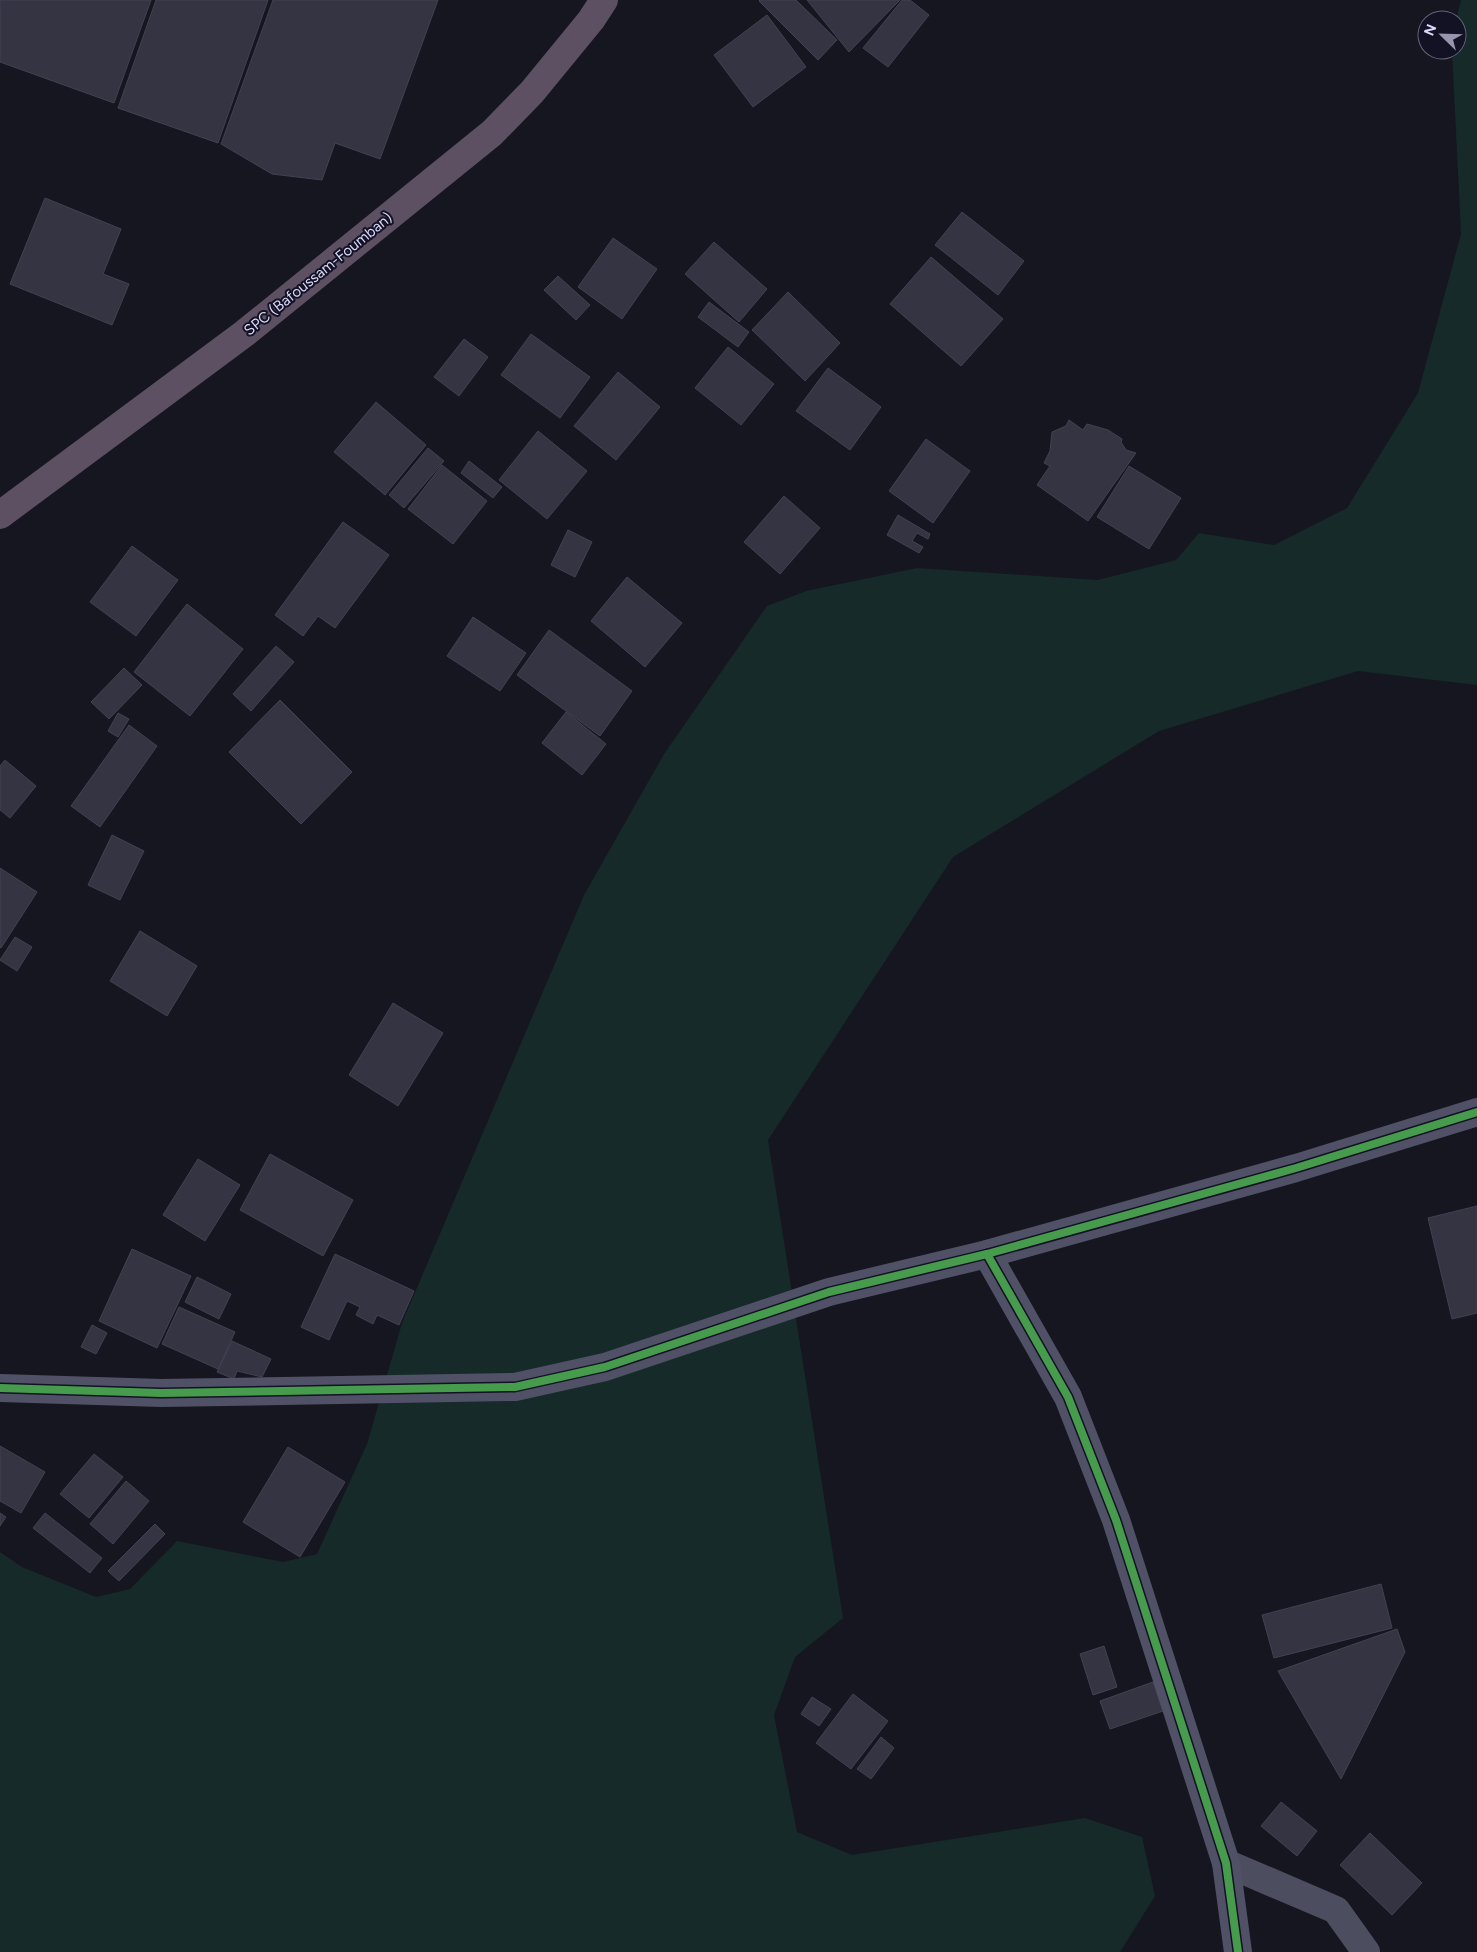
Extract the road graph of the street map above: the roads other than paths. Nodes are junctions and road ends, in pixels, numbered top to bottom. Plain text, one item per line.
1 (604, 0) edge
2 (0, 514) edge
3 (1477, 1112) edge
4 (987, 1254) junction
5 (0, 1388) edge
6 (1226, 1863) junction
7 (1238, 1952) edge
8 (1366, 1952) edge

1 - 2 highway, SPC (Bafoussam-Foumban)
3 - 4 street
4 - 5 street
4 - 6 street
6 - 7 street
6 - 8 street

